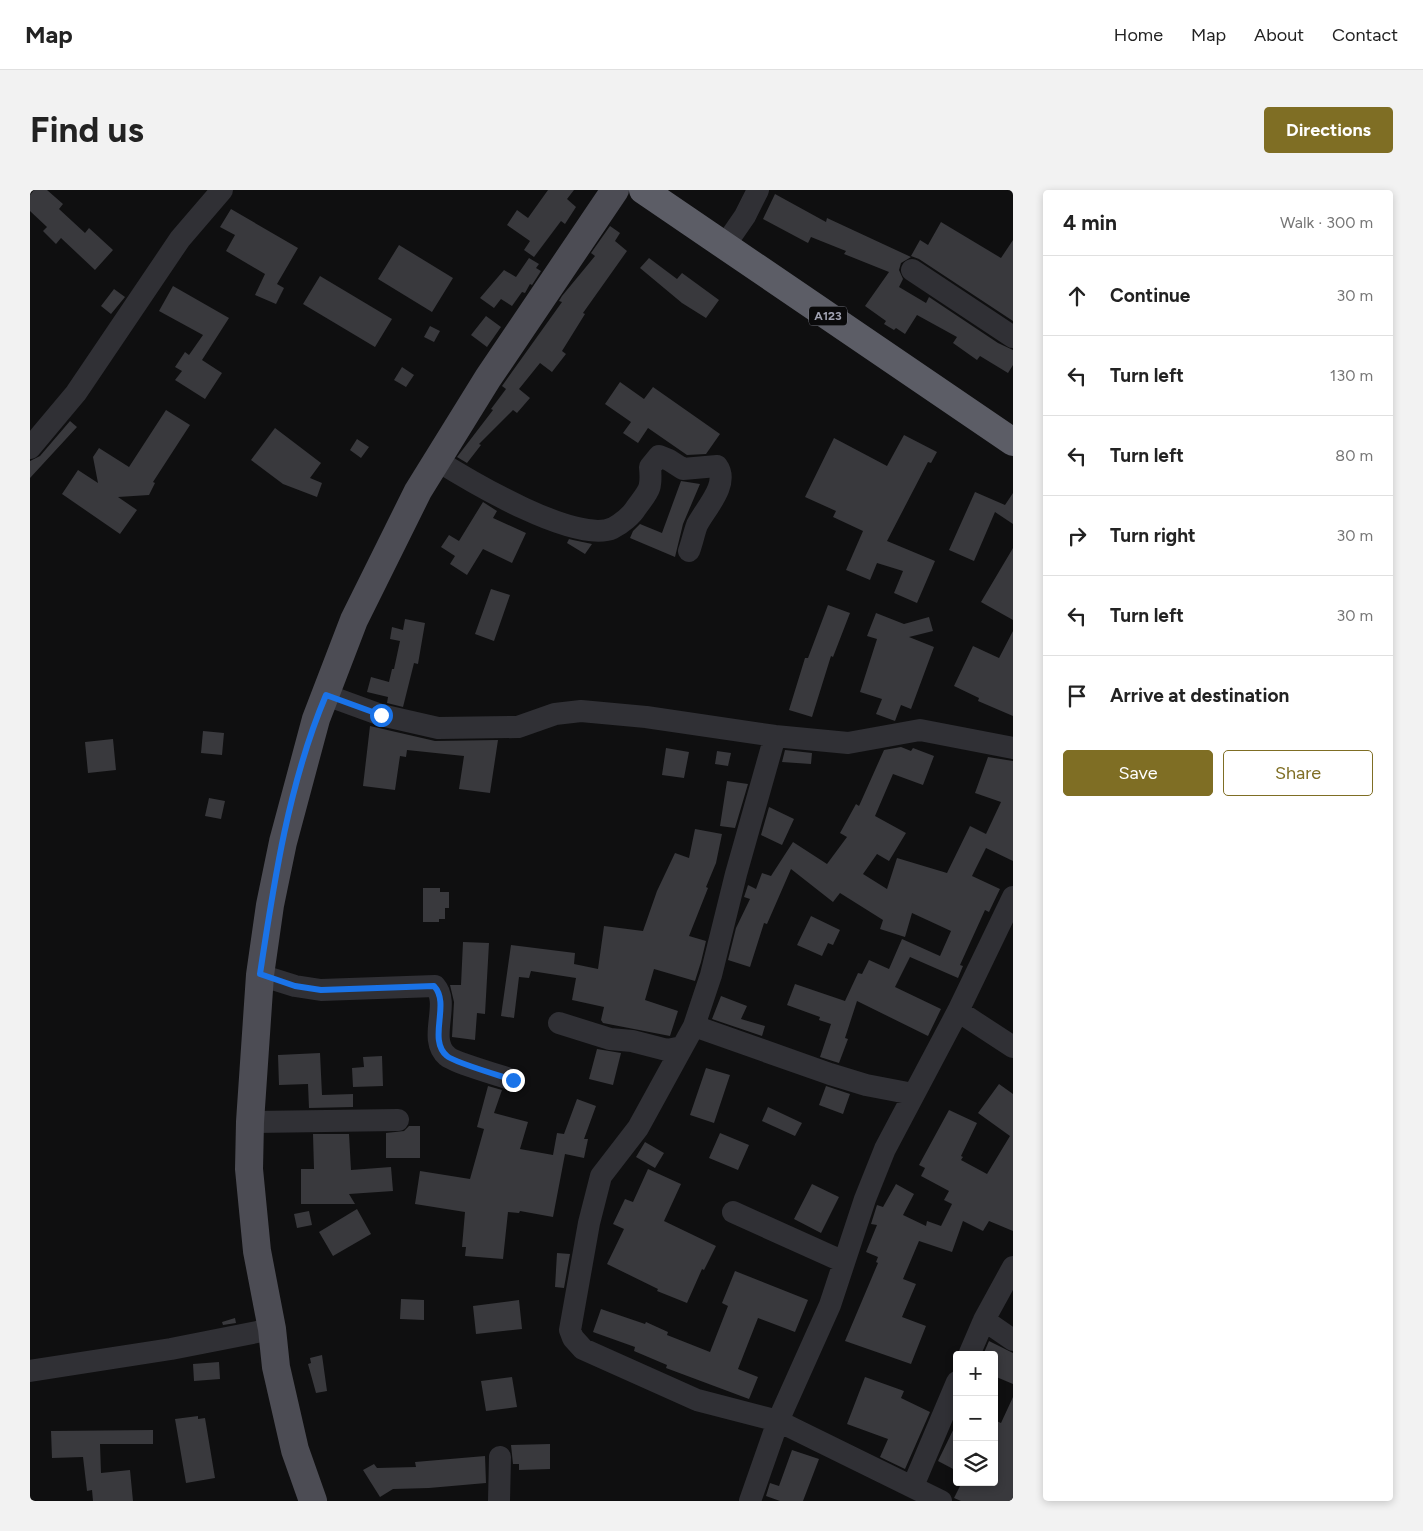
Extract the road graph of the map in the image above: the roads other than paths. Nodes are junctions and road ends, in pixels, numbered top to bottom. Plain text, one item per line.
1 (222, 190) edge
2 (615, 190) edge
3 (644, 190) edge
4 (758, 190) edge
5 (724, 245) junction
6 (912, 270) dead end
7 (1013, 337) edge
8 (1013, 442) edge
9 (30, 448) edge
10 (438, 460) junction
11 (689, 552) dead end
12 (326, 695) junction
13 (775, 736) junction
14 (1013, 748) edge
15 (1013, 897) edge
16 (260, 974) junction
17 (958, 1010) junction
18 (559, 1023) dead end
19 (694, 1026) junction
20 (682, 1047) junction
21 (1013, 1047) edge
22 (513, 1080) dead end
23 (912, 1094) junction
24 (398, 1120) dead end
25 (250, 1122) junction
26 (733, 1212) dead end
27 (844, 1262) junction
28 (1013, 1267) edge
29 (984, 1320) junction
30 (272, 1329) junction
31 (1013, 1340) edge
32 (971, 1351) edge
33 (30, 1371) edge
34 (953, 1391) edge
35 (778, 1421) junction
36 (500, 1457) dead end
37 (913, 1486) junction
38 (313, 1501) edge
39 (499, 1501) edge
40 (750, 1501) edge
41 (940, 1501) edge

1 - 9 street
2 - 10 main road
3 - 5 highway, A123
4 - 5 street
5 - 8 highway, A123
6 - 7 street
10 - 11 street
10 - 12 main road
12 - 13 street
12 - 16 main road
13 - 14 street
13 - 19 street
15 - 17 street
16 - 22 street
16 - 25 main road
17 - 21 street
17 - 23 street
18 - 20 street
19 - 20 street
19 - 23 street
20 - 35 street
23 - 27 street
24 - 25 street
25 - 30 main road
26 - 27 street
27 - 35 street
28 - 29 street
29 - 31 street
29 - 32 street
30 - 33 street
30 - 38 main road
34 - 37 street
35 - 37 street
35 - 40 street
36 - 39 street
37 - 41 street

